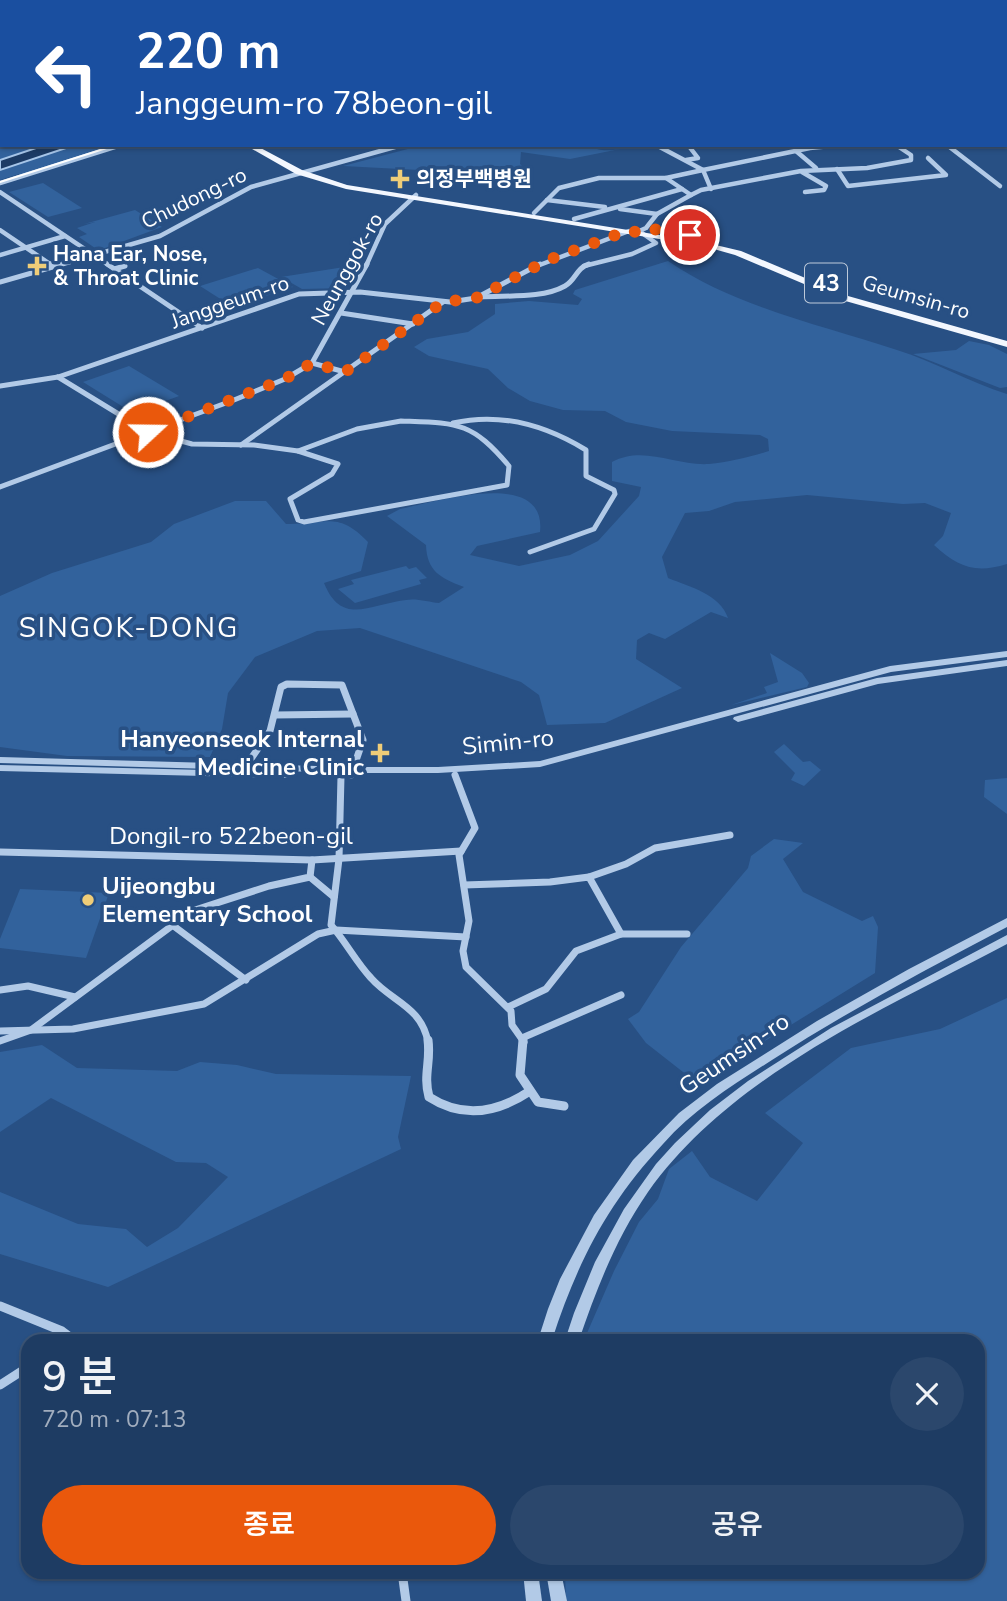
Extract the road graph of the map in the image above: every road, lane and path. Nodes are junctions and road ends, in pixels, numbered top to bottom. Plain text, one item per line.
1 (115, 147) edge
2 (253, 147) edge
3 (263, 147) edge
4 (394, 147) edge
5 (660, 147) edge
6 (690, 147) edge
7 (778, 147) edge
8 (825, 147) edge
9 (899, 147) edge
10 (950, 147) edge
11 (796, 151) junction
12 (786, 153) junction
13 (928, 158) dead end
14 (685, 161) junction
15 (821, 169) junction
16 (836, 169) junction
17 (703, 170) junction
18 (303, 171) junction
19 (802, 171) junction
20 (666, 178) junction
21 (0, 183) edge
22 (1000, 186) dead end
23 (682, 189) junction
24 (711, 189) junction
25 (0, 192) edge
26 (805, 192) dead end
27 (691, 195) junction
28 (414, 197) junction
29 (9, 198) junction
30 (547, 200) junction
31 (0, 201) edge
32 (610, 208) junction
33 (534, 213) junction
34 (657, 214) junction
35 (574, 219) junction
36 (0, 230) edge
37 (638, 231) junction
38 (8, 235) junction
39 (65, 236) junction
40 (0, 238) edge
41 (26, 247) junction
42 (0, 255) edge
43 (94, 256) junction
44 (125, 266) dead end
45 (55, 267) junction
46 (114, 269) junction
47 (0, 282) edge
48 (352, 292) junction
49 (479, 297) junction
50 (443, 302) junction
51 (341, 313) junction
52 (414, 324) junction
53 (202, 328) junction
54 (1007, 339) edge
55 (1007, 344) edge
56 (312, 363) junction
57 (345, 372) junction
58 (58, 377) junction
59 (0, 386) edge
60 (453, 423) junction
61 (148, 432) junction
62 (241, 445) junction
63 (310, 451) junction
64 (0, 486) edge
65 (530, 552) dead end
66 (1007, 654) edge
67 (1007, 663) edge
68 (352, 714) junction
69 (275, 715) junction
70 (0, 760) edge
71 (247, 766) junction
72 (0, 768) edge
73 (348, 774) junction
74 (455, 775) junction
75 (730, 835) dead end
76 (461, 851) junction
77 (0, 852) edge
78 (339, 859) junction
79 (312, 860) junction
80 (310, 877) junction
81 (589, 877) junction
82 (464, 885) junction
83 (334, 897) junction
84 (1007, 922) edge
85 (171, 924) junction
86 (336, 930) junction
87 (621, 934) junction
88 (687, 934) dead end
89 (466, 937) junction
90 (1007, 939) edge
91 (246, 980) junction
92 (0, 990) edge
93 (621, 995) dead end
94 (75, 997) junction
95 (508, 1007) junction
96 (31, 1030) junction
97 (0, 1031) edge
98 (522, 1038) junction
99 (0, 1041) edge
100 (530, 1091) junction
101 (564, 1106) dead end
102 (0, 1306) edge
103 (66, 1334) edge
104 (547, 1334) edge
105 (574, 1334) edge
106 (21, 1372) edge
107 (0, 1385) edge
108 (403, 1579) edge
109 (532, 1579) edge
110 (556, 1579) edge
111 (406, 1601) edge
112 (534, 1601) edge
113 (559, 1601) edge

1 - 21 street
2 - 18 main road, Geumsin-ro / 43
3 - 18 main road, Geumsin-ro / 43
4 - 18 street, Chudong-ro
5 - 14 street
6 - 14 street
7 - 12 street
8 - 11 street
9 - 16 street
10 - 22 street
11 - 12 street
11 - 15 street
12 - 17 street
13 - 16 street
14 - 17 street
15 - 16 street
15 - 19 street
17 - 20 street
17 - 24 street
18 - 28 main road, Geumsin-ro / 43
18 - 43 street, Chudong-ro
19 - 24 street
19 - 26 street
20 - 23 street
20 - 30 street
23 - 27 street
23 - 32 street
24 - 27 street
25 - 29 street
27 - 34 street
28 - 33 main road, Geumsin-ro / 43
28 - 37 main road, Geumsin-ro / 43
28 - 48 street, Neunggok-ro
29 - 31 street
29 - 39 street
30 - 32 street
30 - 33 street
32 - 34 street
32 - 35 street
33 - 35 main road, Geumsin-ro / 43
34 - 37 street
35 - 37 main road, Geumsin-ro / 43
36 - 38 street
37 - 49 street, Janggeum-ro
37 - 49 street
37 - 54 main road, Geumsin-ro / 43
37 - 55 main road, Geumsin-ro / 43
38 - 40 street
38 - 41 street
39 - 41 street
39 - 43 street
41 - 42 street
41 - 45 street
43 - 45 street, Chudong-ro
43 - 46 street
44 - 46 street
45 - 47 street, Chudong-ro
46 - 53 street
48 - 50 street, Janggeum-ro
48 - 51 street, Neunggok-ro
48 - 53 street, Janggeum-ro
49 - 50 street, Janggeum-ro
50 - 52 street
51 - 52 street
51 - 56 street, Neunggok-ro
52 - 57 street
53 - 58 street, Janggeum-ro
56 - 57 street
56 - 61 street
57 - 62 street
58 - 59 street, Janggeum-ro
58 - 61 street
60 - 63 street
60 - 63 street
60 - 65 street
61 - 62 street
61 - 64 street
62 - 63 street
66 - 73 street, Simin-ro
67 - 74 street, Simin-ro
68 - 69 street
68 - 69 street
68 - 73 street
69 - 71 street
70 - 71 street, Simin-ro
71 - 73 street, Simin-ro
72 - 73 street, Simin-ro
73 - 74 street, Simin-ro
73 - 78 street
74 - 76 street
75 - 81 street
76 - 78 street, Dongil-ro 522beon-gil
76 - 82 street
77 - 79 street, Dongil-ro 522beon-gil
78 - 79 street, Dongil-ro 522beon-gil
78 - 83 street
79 - 80 street
80 - 83 street
80 - 85 street
81 - 82 street
81 - 87 street
82 - 89 street
83 - 86 street
84 - 104 street, Geumsin-ro
85 - 91 street
85 - 94 street
86 - 89 street
86 - 91 street
86 - 100 street
87 - 88 street
87 - 95 street
89 - 95 street
90 - 105 street, Geumsin-ro
91 - 96 street
92 - 94 street
93 - 98 street
94 - 96 street
95 - 98 street
96 - 97 street
96 - 99 street
98 - 100 street
100 - 101 street
102 - 103 street
106 - 107 street
108 - 111 street
109 - 112 street
110 - 113 street

